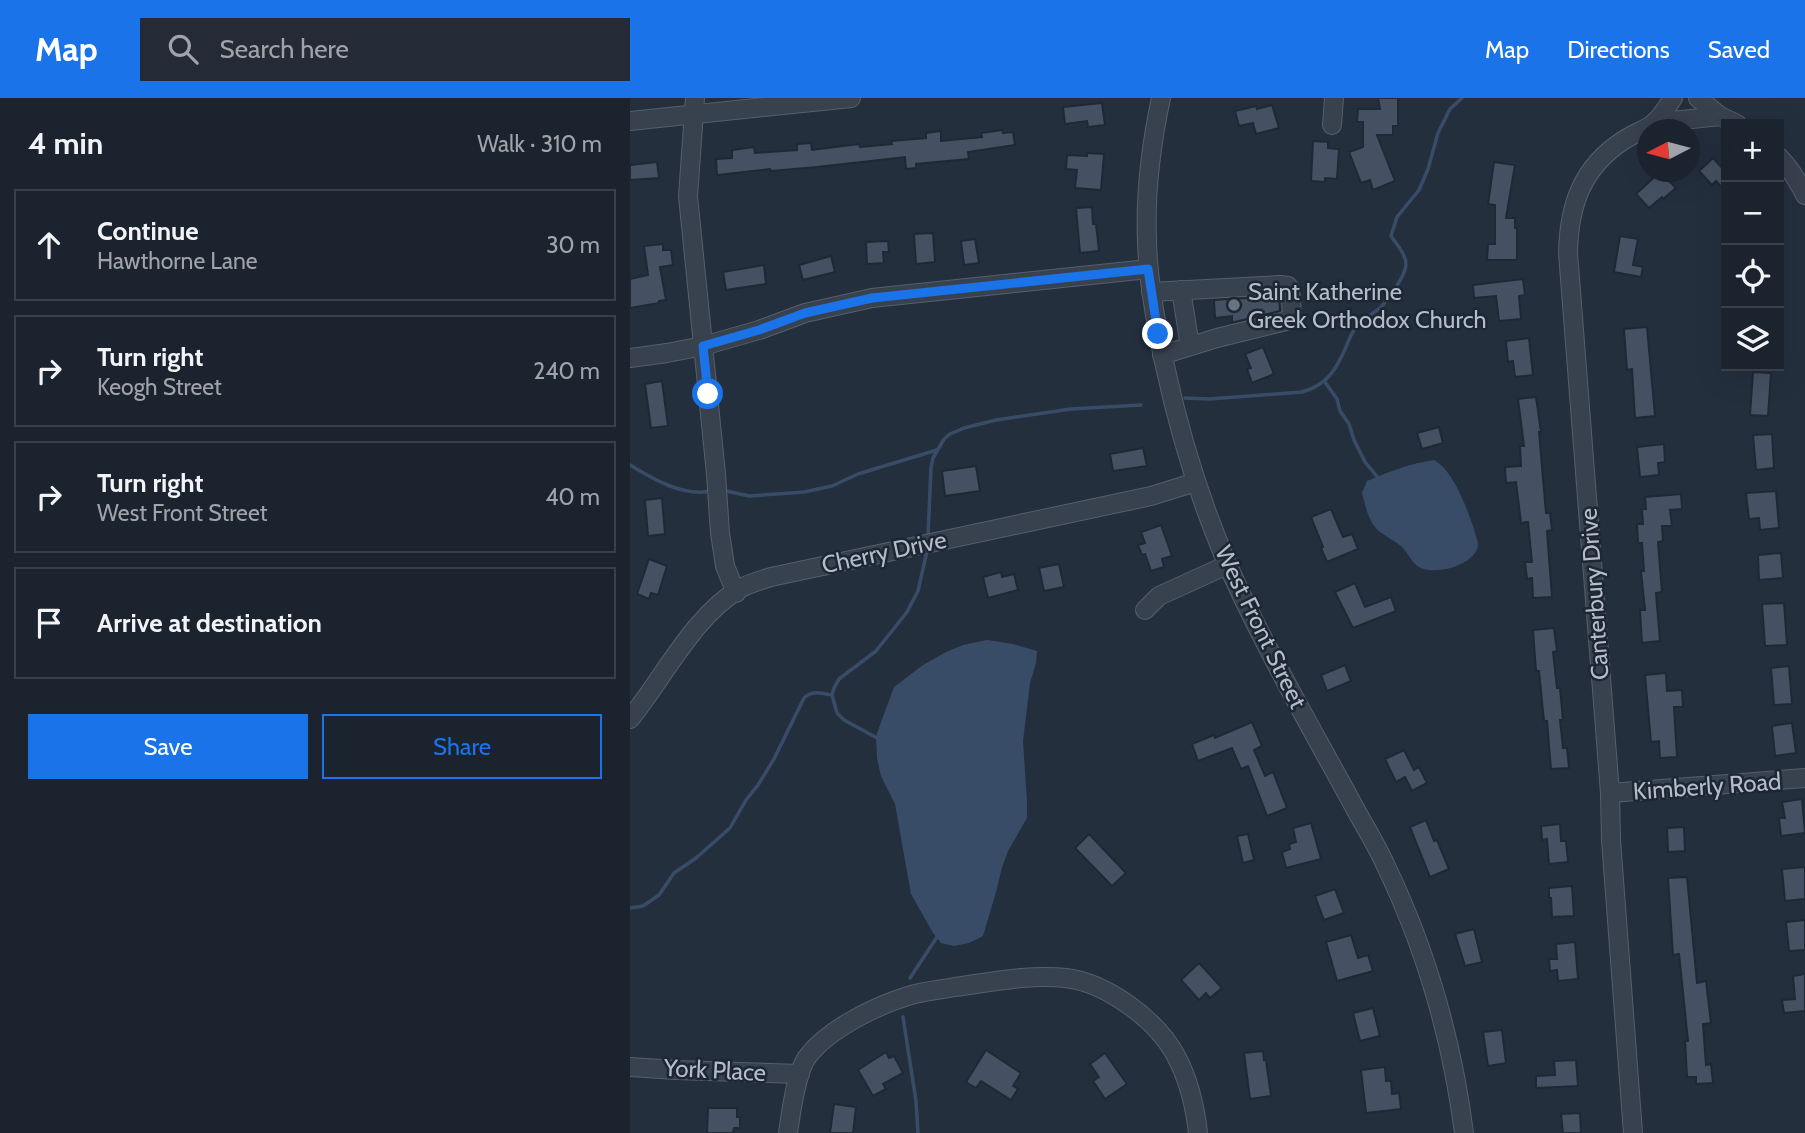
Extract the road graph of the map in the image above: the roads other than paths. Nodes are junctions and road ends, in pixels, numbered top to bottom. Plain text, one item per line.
1 (851, 98) edge
2 (1161, 98) edge
3 (1334, 98) edge
4 (1673, 98) edge
5 (1698, 98) edge
6 (694, 106) edge
7 (1720, 116) junction
8 (1657, 119) edge
9 (1692, 119) edge
10 (1726, 119) edge
11 (630, 121) edge
12 (1332, 125) dead end
13 (1637, 132) edge
14 (1784, 163) edge
15 (1805, 195) edge
16 (1148, 269) junction
17 (1181, 290) junction
18 (1151, 292) junction
19 (703, 346) junction
20 (1191, 346) junction
21 (1162, 355) junction
22 (630, 358) edge
23 (1196, 482) junction
24 (1227, 565) junction
25 (736, 593) junction
26 (1145, 610) dead end
27 (630, 719) edge
28 (1805, 778) edge
29 (1610, 793) junction
30 (630, 1067) edge
31 (800, 1074) junction
32 (788, 1133) edge
33 (1198, 1133) edge
34 (1464, 1133) edge
35 (1633, 1133) edge

1 - 6 street
2 - 16 street, West Front Street
3 - 12 street
4 - 8 street, Canterbury Drive
5 - 7 street
6 - 11 street
6 - 19 street
7 - 9 street
7 - 10 street
13 - 29 street, Canterbury Drive
14 - 15 street
16 - 18 street, West Front Street
16 - 19 street
17 - 18 street
17 - 20 street
17 - 20 street
18 - 21 street, West Front Street
19 - 22 street
19 - 25 street
20 - 21 street
21 - 23 street, West Front Street
23 - 24 street, West Front Street
23 - 25 street, Cherry Drive
24 - 26 street
24 - 34 street, West Front Street
25 - 27 street, Cherry Drive
28 - 29 street, Kimberly Road
29 - 35 street, Canterbury Drive
30 - 31 street, York Place
31 - 32 street
31 - 33 street

